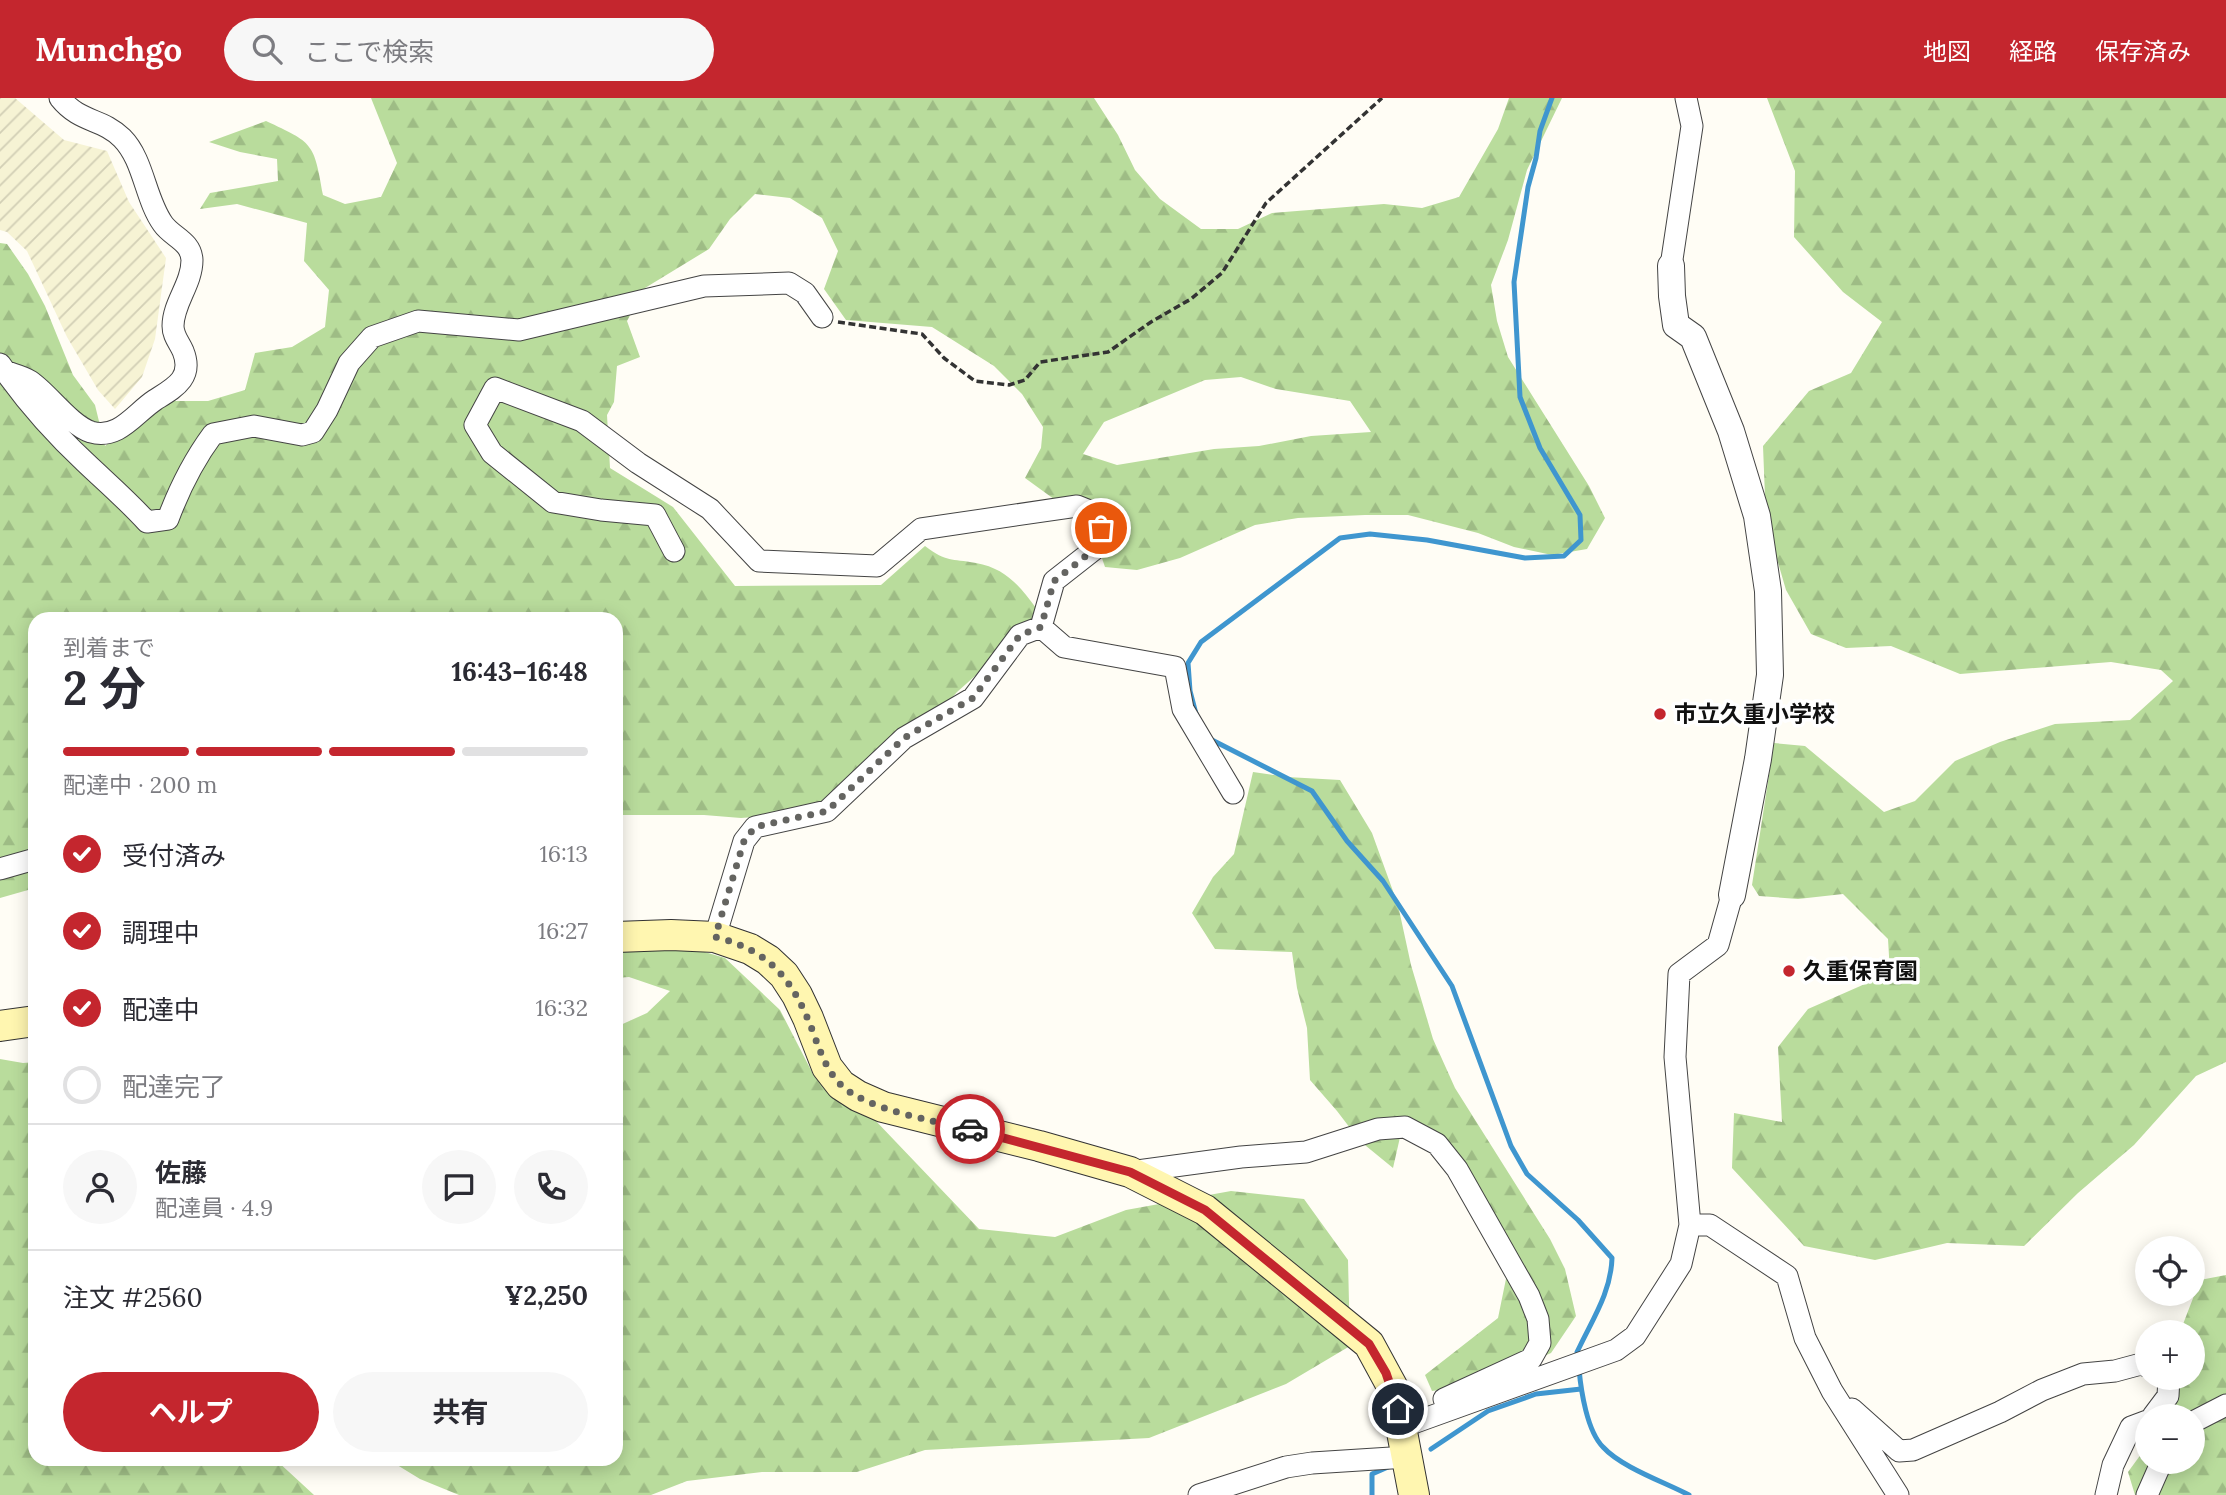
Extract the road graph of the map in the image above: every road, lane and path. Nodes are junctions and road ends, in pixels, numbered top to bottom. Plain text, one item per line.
1 (60, 98) edge
2 (1382, 98) edge
3 (1686, 98) edge
4 (1671, 266) joint
5 (822, 317) joint
6 (2, 367) edge
7 (674, 551) dead end
8 (1041, 627) junction
9 (1233, 793) dead end
10 (28, 861) edge
11 (0, 869) edge
12 (1731, 895) joint
13 (623, 937) edge
14 (715, 937) junction
15 (28, 1022) edge
16 (0, 1026) edge
17 (1130, 1172) junction
18 (1690, 1226) junction
19 (2135, 1366) edge
20 (1832, 1391) junction
21 (2226, 1405) edge
22 (2205, 1414) edge
23 (2135, 1426) edge
24 (1402, 1427) junction
25 (1407, 1457) junction
26 (2156, 1474) edge
27 (1199, 1495) edge
28 (1414, 1495) edge
29 (1898, 1495) edge
30 (2106, 1495) edge
31 (2147, 1495) edge

1 - 6 street
2 - 5 path
3 - 4 street
4 - 12 street
5 - 6 street
7 - 8 street
8 - 9 street
8 - 14 street
10 - 11 street
12 - 18 street
13 - 14 main road
14 - 17 main road
15 - 16 main road
17 - 24 main road
17 - 24 street
18 - 20 street
18 - 24 street
19 - 20 street
20 - 29 street
21 - 22 street
23 - 30 street
24 - 25 main road
25 - 27 street
25 - 28 main road
26 - 31 street

